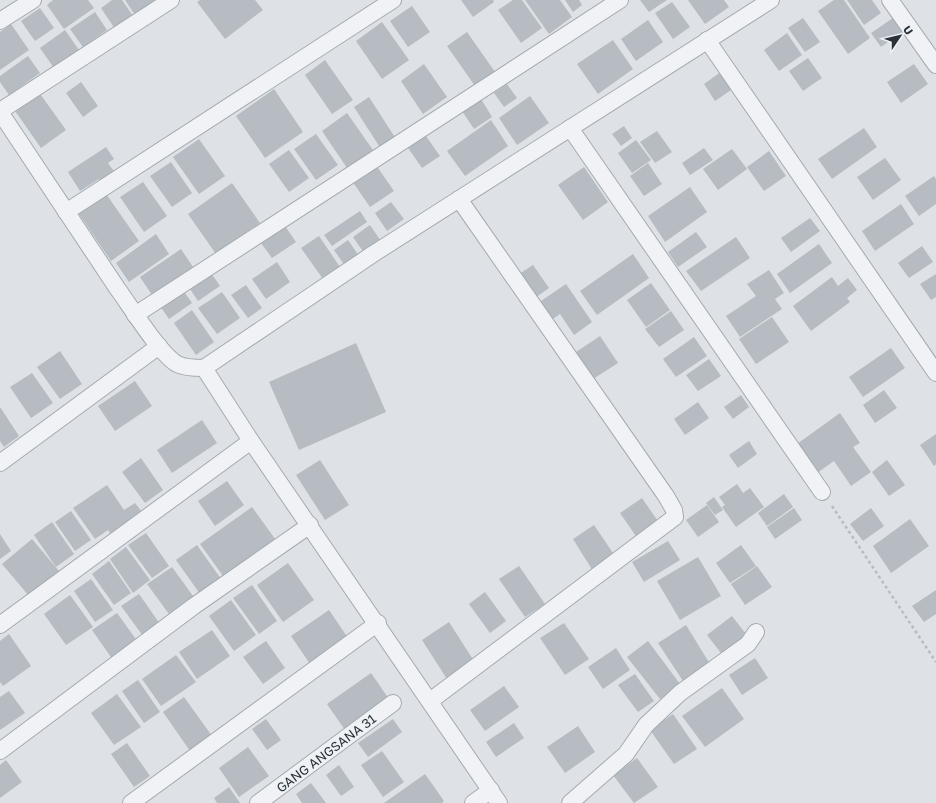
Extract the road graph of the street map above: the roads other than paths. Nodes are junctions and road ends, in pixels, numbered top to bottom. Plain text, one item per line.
1 (33, 0) edge
2 (171, 0) edge
3 (393, 0) edge
4 (620, 0) edge
5 (771, 0) edge
6 (890, 0) edge
7 (0, 21) edge
8 (707, 40) junction
9 (936, 65) edge
10 (0, 111) edge
11 (570, 128) junction
12 (459, 199) junction
13 (66, 212) junction
14 (136, 315) junction
15 (159, 346) junction
16 (204, 368) junction
17 (936, 373) edge
18 (251, 441) junction
19 (0, 463) edge
20 (822, 492) road end
21 (310, 525) junction
22 (378, 623) junction
23 (0, 625) edge
24 (756, 632) dead end
25 (430, 701) junction
26 (393, 703) dead end
27 (0, 751) edge
28 (495, 797) edge
29 (131, 803) edge
30 (258, 803) edge
31 (473, 803) edge
32 (570, 803) edge

1 - 7 street
2 - 10 street
3 - 13 street
4 - 14 street
5 - 8 street
6 - 9 street
8 - 11 street
8 - 17 street
10 - 13 street
11 - 12 street
11 - 20 street
12 - 16 street
12 - 25 street
13 - 14 street
14 - 15 street
15 - 16 street
15 - 19 street
16 - 18 street
18 - 21 street
18 - 23 street
21 - 22 street
21 - 27 street
22 - 25 street
22 - 29 street
24 - 32 street
25 - 28 street
26 - 30 street, GANG ANGSANA 31
28 - 31 street

